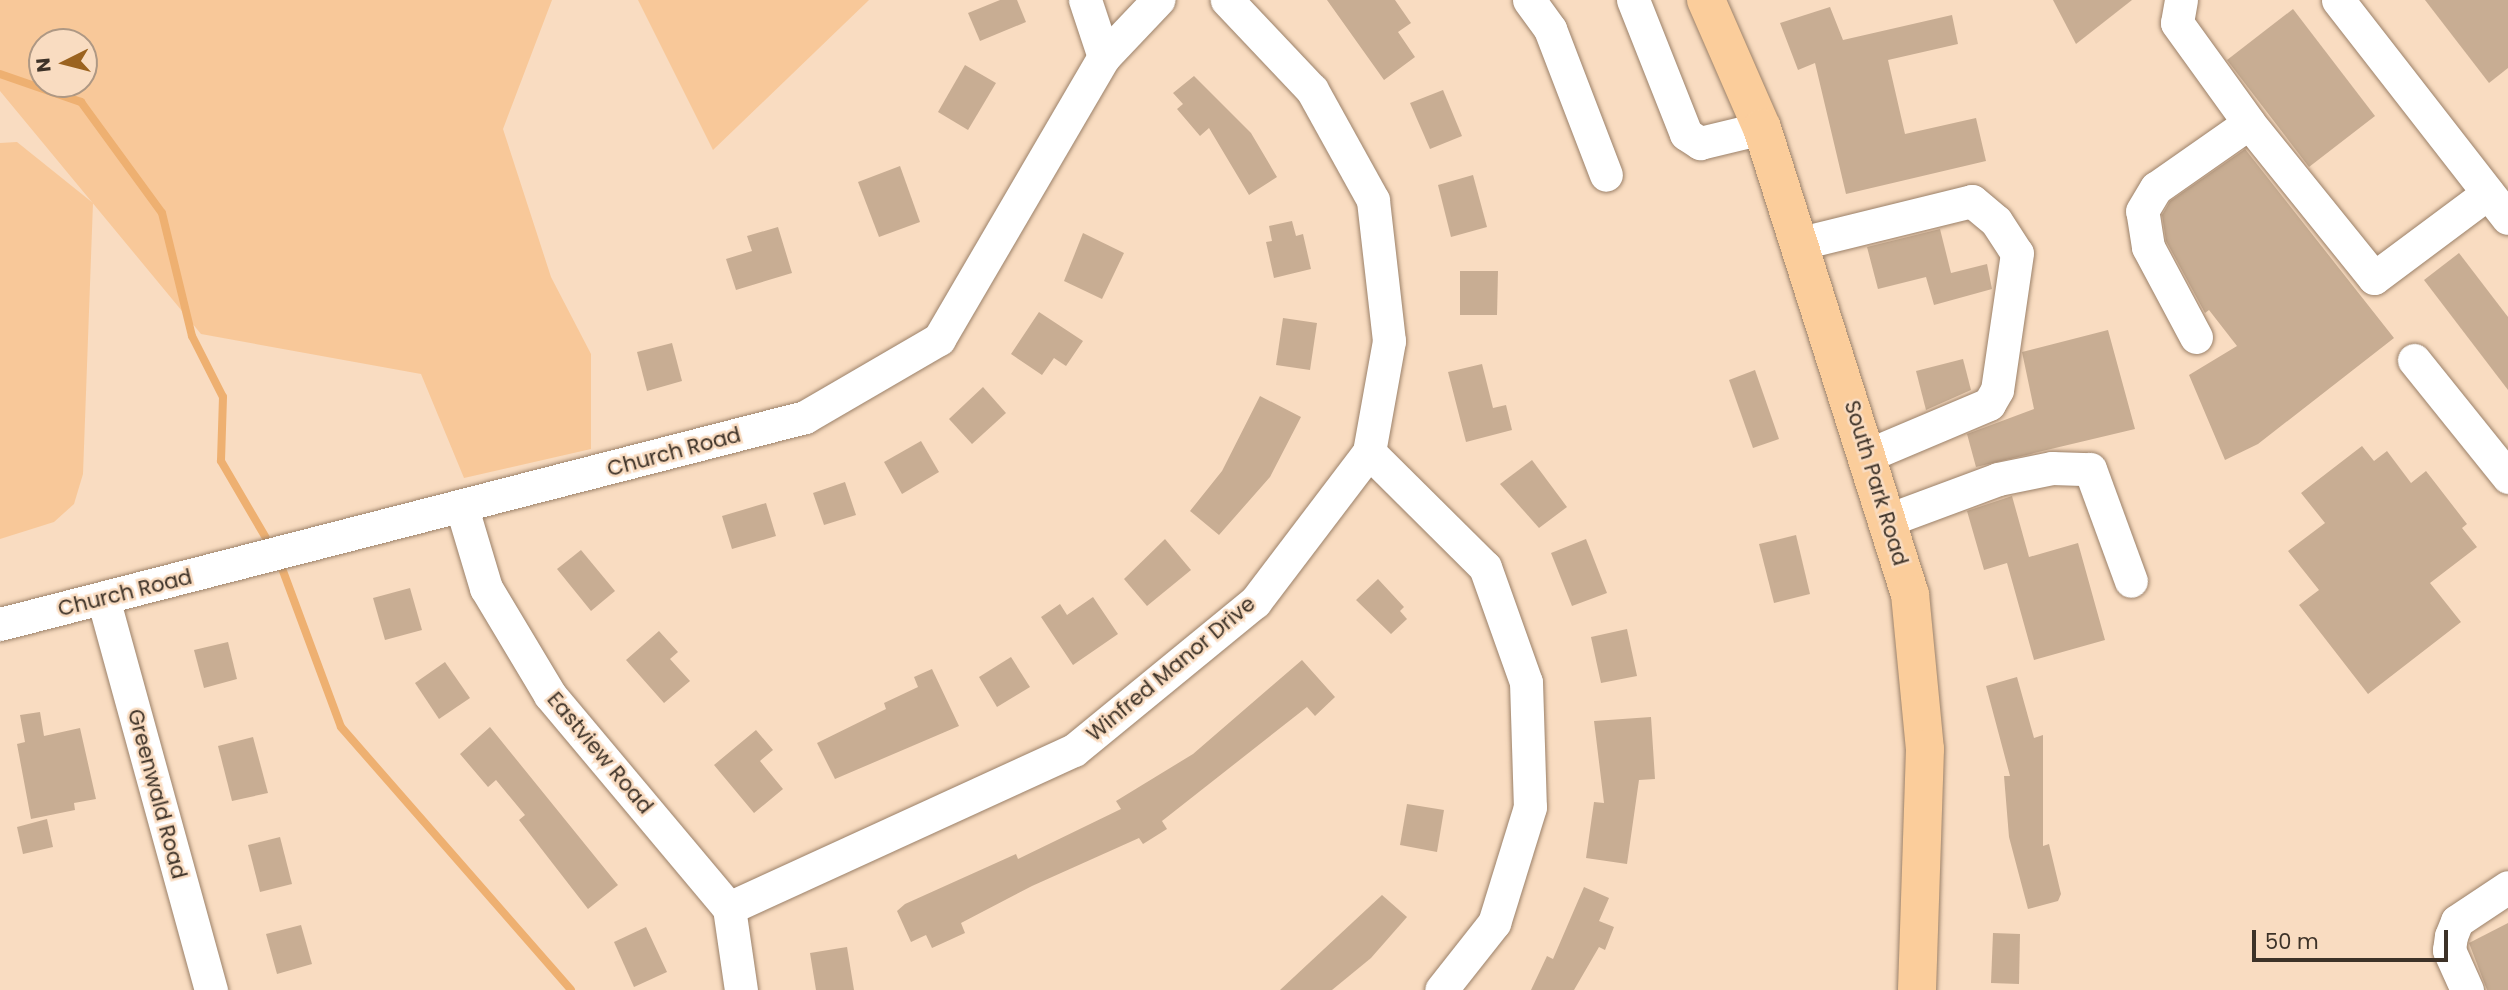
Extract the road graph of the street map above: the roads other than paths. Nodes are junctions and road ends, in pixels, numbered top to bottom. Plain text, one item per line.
1 (1085, 0) edge
2 (1158, 0) edge
3 (1227, 0) edge
4 (1529, 0) edge
5 (1633, 0) edge
6 (1706, 0) edge
7 (2181, 0) edge
8 (2338, 0) edge
9 (1104, 57) junction
10 (2249, 123) junction
11 (1762, 128) junction
12 (1606, 176) dead end
13 (2498, 206) edge
14 (1801, 243) junction
15 (2196, 337) dead end
16 (2414, 360) dead end
17 (1369, 452) junction
18 (1868, 455) junction
19 (2508, 477) edge
20 (462, 508) junction
21 (1888, 520) junction
22 (2131, 581) dead end
23 (103, 598) junction
24 (0, 624) edge
25 (2508, 887) edge
26 (729, 908) junction
27 (211, 990) edge
28 (741, 990) edge
29 (1441, 990) edge
30 (1917, 990) edge
31 (2467, 990) edge

1 - 9 street
2 - 9 street, Church Road
3 - 17 street, Winfred Manor Drive
4 - 12 street
5 - 11 street
6 - 11 main road, South Park Road
7 - 10 street
8 - 13 street
9 - 20 street, Church Road
10 - 13 street
10 - 15 street
11 - 14 main road, South Park Road
14 - 18 main road, South Park Road
14 - 18 street
16 - 19 street
17 - 26 street, Winfred Manor Drive
17 - 29 street
18 - 21 main road, South Park Road
20 - 23 street, Church Road
20 - 26 street, Eastview Road
21 - 22 street
21 - 30 main road, South Park Road
23 - 24 street, Church Road
23 - 27 street, Greenwald Road
25 - 31 street
26 - 28 street

